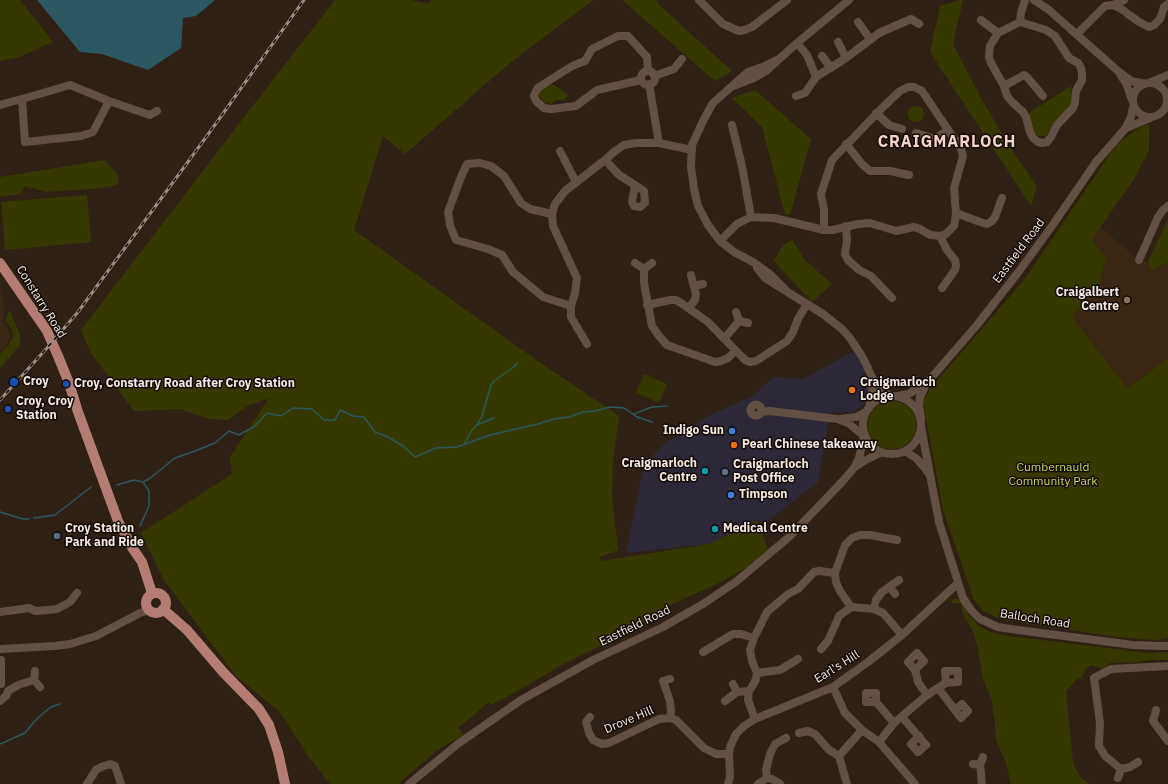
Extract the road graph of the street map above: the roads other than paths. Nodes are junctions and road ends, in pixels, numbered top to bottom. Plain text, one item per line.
1 (699, 0) edge
2 (787, 0) edge
3 (849, 0) edge
4 (1025, 0) edge
5 (1034, 0) edge
6 (1124, 0) edge
7 (1168, 4) edge
8 (1113, 5) junction
9 (981, 20) dead end
10 (858, 22) dead end
11 (1020, 22) junction
12 (919, 24) dead end
13 (998, 33) junction
14 (1077, 34) junction
15 (870, 39) junction
16 (838, 42) dead end
17 (797, 43) junction
18 (822, 56) dead end
19 (846, 58) junction
20 (682, 59) dead end
21 (831, 68) junction
22 (648, 71) junction
23 (1119, 72) junction
24 (1168, 74) edge
25 (654, 76) junction
26 (816, 77) junction
27 (641, 80) junction
28 (649, 84) junction
29 (1146, 84) junction
30 (1004, 86) junction
31 (796, 96) dead end
32 (1043, 96) dead end
33 (1167, 97) edge
34 (22, 98) junction
35 (109, 101) junction
36 (0, 104) edge
37 (1133, 105) junction
38 (876, 113) junction
39 (154, 115) dead end
40 (1153, 117) junction
41 (1168, 119) edge
42 (732, 125) dead end
43 (902, 129) dead end
44 (1125, 129) junction
45 (948, 130) junction
46 (916, 133) dead end
47 (658, 142) junction
48 (846, 144) junction
49 (692, 150) junction
50 (560, 151) dead end
51 (605, 160) junction
52 (909, 175) dead end
53 (576, 182) junction
54 (636, 185) dead end
55 (1002, 198) dead end
56 (1168, 206) edge
57 (956, 213) junction
58 (552, 214) junction
59 (751, 217) junction
60 (846, 226) junction
61 (824, 230) junction
62 (940, 236) junction
63 (720, 241) junction
64 (1139, 260) dead end
65 (0, 263) edge
66 (635, 263) dead end
67 (652, 263) dead end
68 (644, 268) junction
69 (691, 276) dead end
70 (703, 284) dead end
71 (694, 286) junction
72 (942, 288) dead end
73 (892, 298) dead end
74 (807, 304) junction
75 (647, 305) junction
76 (571, 306) junction
77 (689, 308) junction
78 (736, 312) dead end
79 (740, 321) junction
80 (748, 323) dead end
81 (724, 339) junction
82 (586, 344) dead end
83 (735, 351) junction
84 (871, 375) junction
85 (926, 384) junction
86 (894, 396) junction
87 (867, 410) junction
88 (761, 412) dead end
89 (920, 418) junction
90 (837, 419) junction
91 (921, 428) junction
92 (863, 436) junction
93 (905, 451) junction
94 (880, 453) junction
95 (854, 468) junction
96 (931, 477) junction
97 (897, 540) dead end
98 (835, 573) junction
99 (899, 580) dead end
100 (958, 583) junction
101 (77, 593) dead end
102 (152, 593) junction
103 (851, 607) junction
104 (163, 609) junction
105 (874, 609) junction
106 (149, 610) junction
107 (0, 612) edge
108 (902, 635) junction
109 (754, 638) junction
110 (1168, 646) edge
111 (0, 649) edge
112 (821, 649) dead end
113 (704, 652) dead end
114 (798, 659) dead end
115 (1, 660) dead end
116 (1168, 666) edge
117 (915, 670) dead end
118 (35, 671) dead end
119 (757, 672) junction
120 (34, 680) junction
121 (663, 682) dead end
122 (946, 683) dead end
123 (0, 684) edge
124 (733, 684) dead end
125 (40, 687) dead end
126 (833, 687) junction
127 (938, 688) junction
128 (8, 691) junction
129 (749, 691) junction
130 (738, 692) junction
131 (927, 695) junction
132 (0, 701) edge
133 (725, 701) dead end
134 (876, 702) dead end
135 (955, 710) dead end
136 (1156, 710) dead end
137 (902, 717) junction
138 (670, 718) junction
139 (755, 719) junction
140 (585, 720) dead end
141 (894, 723) junction
142 (862, 730) junction
143 (799, 733) dead end
144 (919, 736) dead end
145 (786, 738) dead end
146 (1168, 741) edge
147 (879, 742) junction
148 (729, 754) junction
149 (839, 756) junction
150 (979, 762) dead end
151 (1138, 762) dead end
152 (1121, 769) junction
153 (767, 778) junction
154 (1118, 778) dead end
155 (87, 784) edge
156 (121, 784) edge
157 (285, 784) edge
158 (409, 784) edge
159 (728, 784) edge
160 (758, 784) edge
161 (780, 784) edge
162 (847, 784) edge
163 (915, 784) edge
164 (982, 784) edge

1 - 2 street
3 - 17 street
4 - 11 street
5 - 14 street
6 - 8 street
7 - 8 street
8 - 14 street
9 - 13 street
10 - 15 street
11 - 13 street
11 - 30 street
12 - 15 street
13 - 30 street
14 - 23 street
15 - 19 street
16 - 19 street
17 - 26 street
17 - 49 street
18 - 21 street
19 - 21 street
20 - 25 street
21 - 26 street
22 - 25 street
22 - 27 street
22 - 27 street
23 - 29 street
23 - 37 street
24 - 29 street
25 - 28 street
26 - 31 street
27 - 28 street
28 - 47 street
29 - 33 street
29 - 37 street
30 - 32 street
33 - 40 street
34 - 35 street
34 - 35 street
34 - 36 street
35 - 39 street
37 - 40 street
37 - 44 street, Eastfield Road
38 - 43 street
38 - 45 street
38 - 48 street
40 - 41 street
40 - 44 street, Eastfield Road
42 - 59 street
44 - 85 street, Eastfield Road
45 - 46 street
45 - 57 street
47 - 49 street
47 - 51 street
48 - 52 street
48 - 61 street
49 - 63 street
50 - 53 street
51 - 53 street
51 - 54 street
53 - 58 street
55 - 57 street
56 - 64 street
57 - 62 street
58 - 76 street
58 - 76 street
59 - 61 street
59 - 63 street
60 - 61 street
60 - 62 street
60 - 73 street
62 - 72 street
63 - 74 street
65 - 102 main road, Constarry Road
66 - 68 street
67 - 68 street
68 - 75 street
69 - 71 street
70 - 71 street
71 - 77 street
74 - 83 street
74 - 84 street
75 - 77 street
75 - 83 street
76 - 82 street
77 - 81 street
78 - 79 street
79 - 80 street
79 - 81 street
81 - 83 street
84 - 86 street
84 - 87 street
85 - 86 street, Eastfield Road
85 - 89 street, Eastfield Road
86 - 87 street
86 - 89 street
87 - 90 street
87 - 92 street
88 - 90 street
89 - 91 street
90 - 92 street
91 - 93 street
91 - 96 street, Balloch Road
92 - 94 street
92 - 95 street, Eastfield Road
93 - 94 street
93 - 96 street
94 - 95 street, Eastfield Road
95 - 158 street, Eastfield Road
96 - 100 street, Balloch Road
97 - 98 street
98 - 103 street
98 - 109 street
99 - 105 street
100 - 108 street, Earl's Hill
100 - 110 street, Balloch Road
101 - 107 street
102 - 104 main road
102 - 106 main road
103 - 105 street
103 - 112 street
104 - 106 main road
104 - 157 main road
105 - 108 street
106 - 111 street
108 - 126 street, Earl's Hill
109 - 113 street
109 - 119 street
114 - 119 street
115 - 123 street
116 - 152 street
117 - 131 street
118 - 120 street
119 - 129 street
120 - 125 street
120 - 128 street
121 - 138 street, Drove Hill
122 - 127 street
123 - 128 street
124 - 130 street
126 - 139 street, Earl's Hill
126 - 142 street
127 - 131 street
127 - 135 street
128 - 132 street
129 - 130 street
129 - 139 street
130 - 133 street
131 - 137 street
134 - 141 street
136 - 146 street
137 - 141 street
137 - 144 street
138 - 140 street, Drove Hill
138 - 148 street, Drove Hill
139 - 148 street, Earl's Hill
141 - 147 street
142 - 147 street
142 - 149 street
143 - 149 street
145 - 153 street
147 - 163 street
148 - 159 street, Earl's Hill
149 - 162 street
150 - 164 street
151 - 152 street
152 - 154 street
153 - 160 street
153 - 161 street
155 - 156 street

